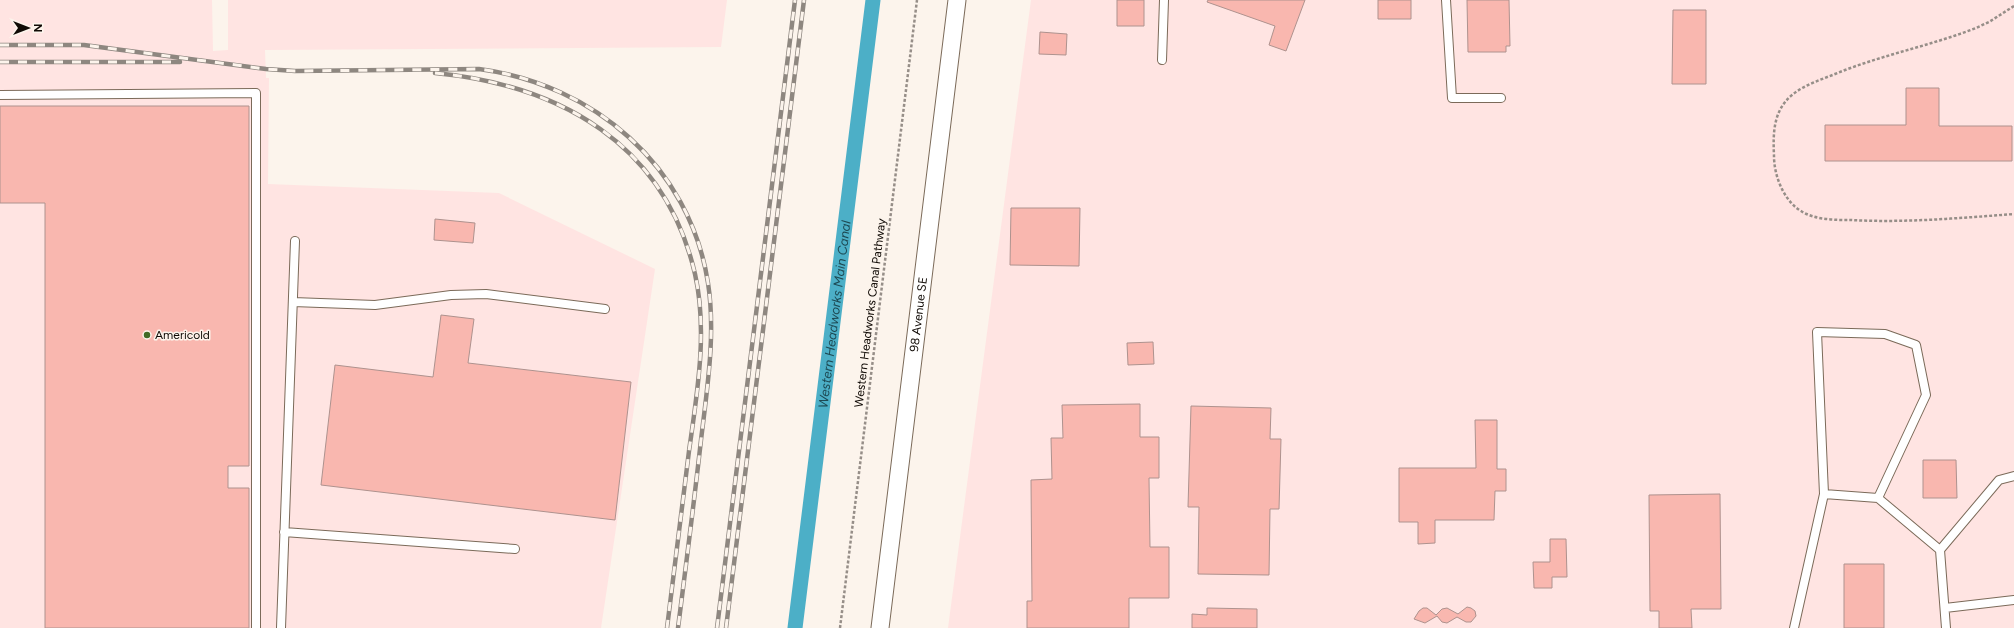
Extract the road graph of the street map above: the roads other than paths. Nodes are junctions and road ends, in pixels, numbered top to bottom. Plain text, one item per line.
1 (957, 0) edge
2 (1164, 0) edge
3 (1446, 0) edge
4 (1162, 60) dead end
5 (0, 96) edge
6 (1501, 98) dead end
7 (295, 241) dead end
8 (293, 302) junction
9 (605, 309) dead end
10 (2014, 476) edge
11 (1824, 494) junction
12 (1878, 498) junction
13 (284, 532) junction
14 (516, 549) dead end
15 (1940, 550) junction
16 (2014, 600) edge
17 (1945, 608) junction
18 (256, 628) edge
19 (281, 628) edge
20 (880, 628) edge
21 (1794, 628) edge
22 (1946, 628) edge

1 - 20 street, 98 Avenue SE
2 - 4 lane
3 - 6 lane
5 - 18 lane
7 - 8 lane
8 - 9 lane
8 - 13 lane
10 - 15 lane
11 - 12 lane
11 - 12 lane
11 - 21 lane
12 - 15 lane
13 - 14 lane
13 - 19 lane
15 - 17 lane
16 - 17 lane
17 - 22 lane

